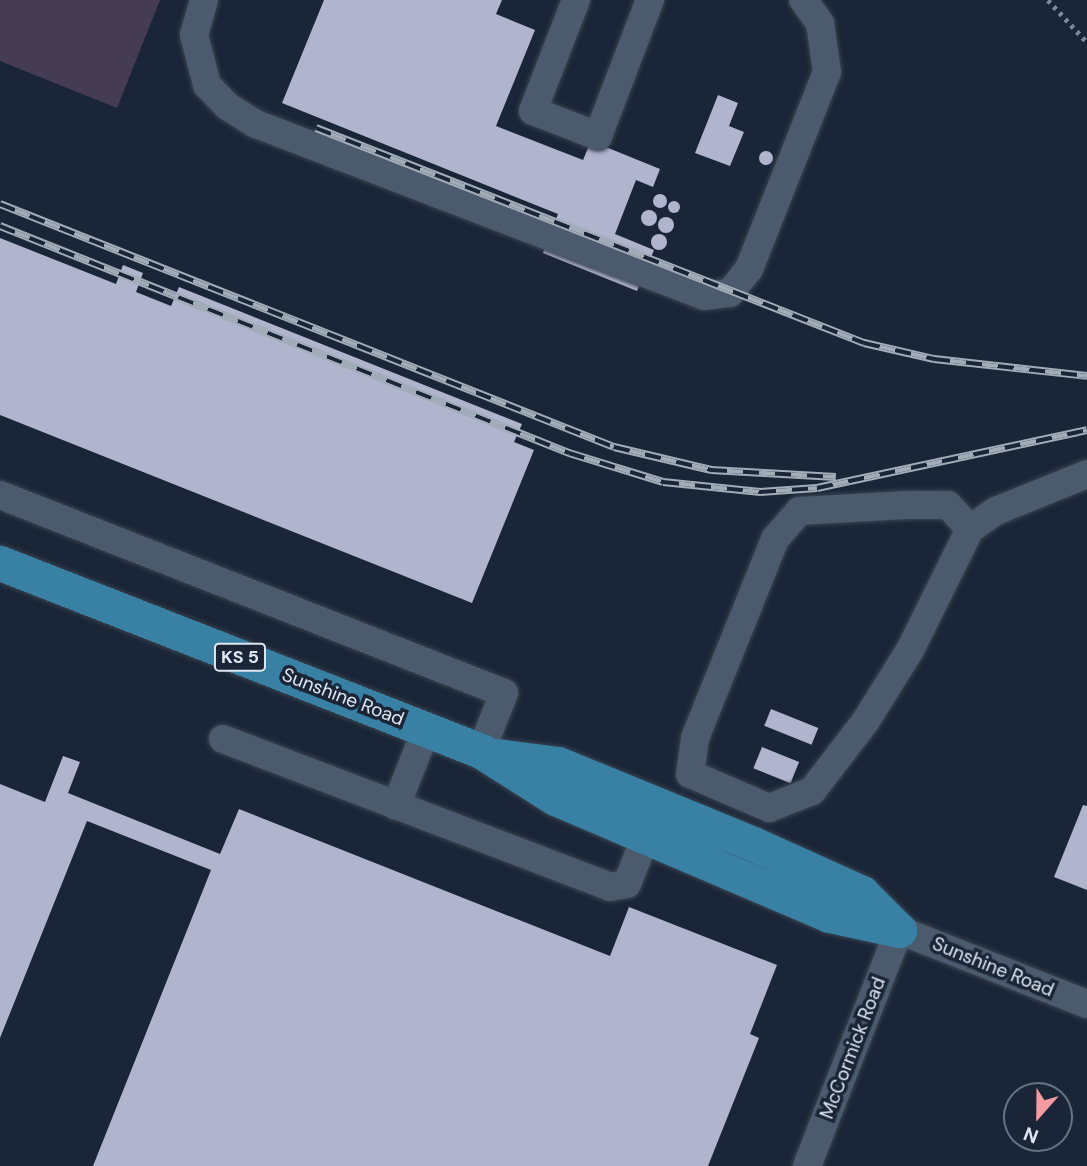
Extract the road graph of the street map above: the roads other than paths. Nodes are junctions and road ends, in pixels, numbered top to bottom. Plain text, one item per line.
1 (204, 0) edge
2 (576, 0) edge
3 (650, 0) edge
4 (803, 0) edge
5 (1087, 474) edge
6 (0, 495) edge
7 (970, 529) junction
8 (0, 563) edge
9 (426, 730) junction
10 (223, 739) dead end
11 (485, 753) junction
12 (396, 806) junction
13 (646, 836) junction
14 (899, 930) junction
15 (1087, 1004) edge
16 (807, 1166) edge

1 - 4 street
2 - 3 street
5 - 7 street
6 - 11 street
7 - 7 street
8 - 9 main road, Sunshine Road / KS 5
9 - 11 main road, Sunshine Road / KS 5
9 - 12 street
10 - 12 street
11 - 13 main road, Sunshine Road / KS 5
11 - 14 main road, Sunshine Road / KS 5
12 - 13 street
13 - 14 main road, Sunshine Road / KS 5
14 - 15 street, Sunshine Road
14 - 16 street, McCormick Road

